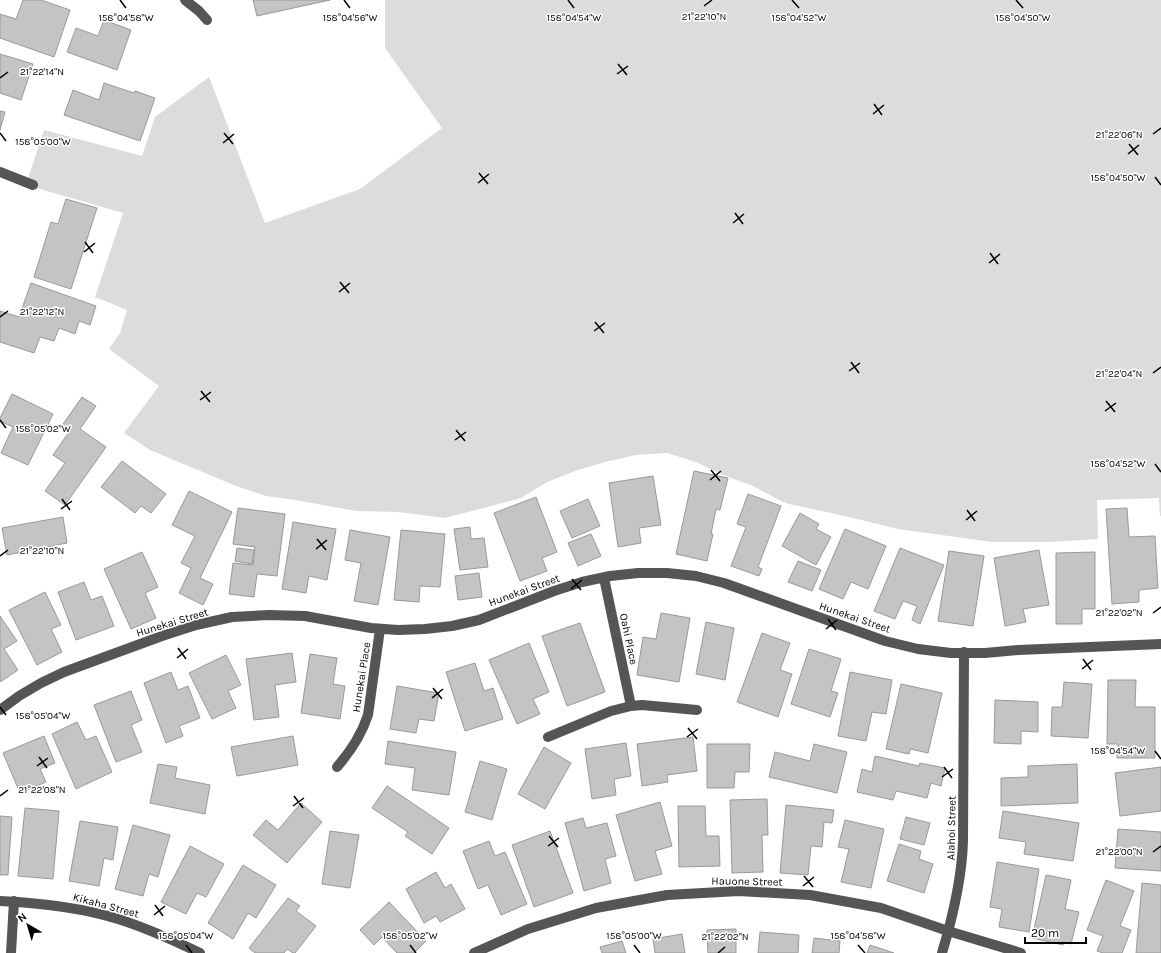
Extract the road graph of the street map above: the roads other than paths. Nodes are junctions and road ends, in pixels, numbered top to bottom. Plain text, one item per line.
1 (185, 0) edge
2 (207, 20) dead end
3 (0, 172) edge
4 (33, 185) dead end
5 (604, 578) junction
6 (380, 629) junction
7 (1161, 644) edge
8 (964, 652) junction
9 (631, 706) junction
10 (0, 710) edge
11 (697, 710) dead end
12 (548, 737) dead end
13 (337, 766) dead end
14 (0, 901) edge
15 (14, 902) junction
16 (948, 931) junction
17 (11, 953) edge
18 (200, 953) edge
19 (474, 953) edge
20 (942, 953) edge
21 (1021, 953) edge

1 - 2 street
3 - 4 street
5 - 6 street, Hunekai Street
5 - 8 street, Hunekai Street
5 - 9 street, Oahi Place
6 - 10 street, Hunekai Street
6 - 13 street, Hunekai Place
7 - 8 street, Hunekai Street
8 - 16 street, Alahoi Street
9 - 11 street
9 - 12 street
14 - 15 street, Kikaha Street
15 - 17 street
15 - 18 street, Kikaha Street
16 - 19 street, Hauone Street
16 - 20 street, Alahoi Street
16 - 21 street, Hauone Street

